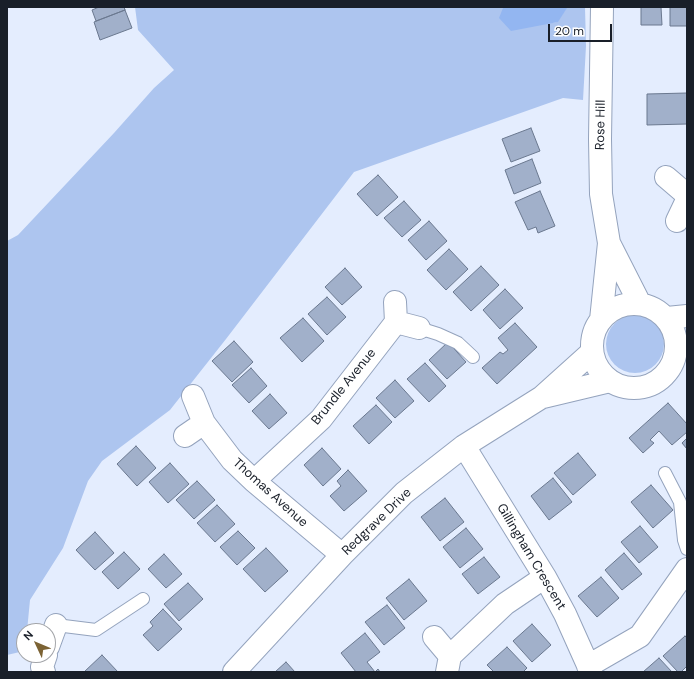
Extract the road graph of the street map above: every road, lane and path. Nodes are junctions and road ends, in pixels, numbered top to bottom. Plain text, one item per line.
1 (602, 7) edge
2 (666, 177) dead end
3 (687, 195) edge
4 (687, 200) edge
5 (677, 221) dead end
6 (609, 243) junction
7 (640, 304) junction
8 (677, 317) edge
9 (601, 320) junction
10 (419, 328) joint
11 (681, 351) edge
12 (592, 352) junction
13 (474, 357) dead end
14 (610, 381) junction
15 (193, 396) dead end
16 (542, 397) junction
17 (204, 424) junction
18 (185, 436) dead end
19 (464, 446) junction
20 (665, 473) dead end
21 (254, 481) junction
22 (687, 549) edge
23 (342, 555) junction
24 (687, 569) edge
25 (545, 577) junction
26 (143, 599) dead end
27 (56, 625) edge
28 (434, 637) dead end
29 (449, 664) edge
30 (590, 669) edge
31 (234, 672) edge

1 - 6 street, Rose Hill
2 - 3 street
4 - 5 street
6 - 7 street, Rose Hill
6 - 9 street, Rose Hill
7 - 8 street
7 - 9 street
8 - 11 street
9 - 12 street
10 - 13 lane
10 - 21 street, Brundle Avenue
11 - 14 street
12 - 14 street
12 - 16 street, Redgrave Drive
14 - 16 street, Redgrave Drive
15 - 17 street, Thomas Avenue
16 - 19 street, Redgrave Drive
17 - 18 street
17 - 21 street, Thomas Avenue
19 - 23 street, Redgrave Drive
19 - 25 street, Gillingham Crescent
20 - 22 lane
21 - 23 street, Thomas Avenue
23 - 31 street, Redgrave Drive
24 - 30 street
25 - 29 street
25 - 30 street, Gillingham Crescent
26 - 27 lane
28 - 29 street

